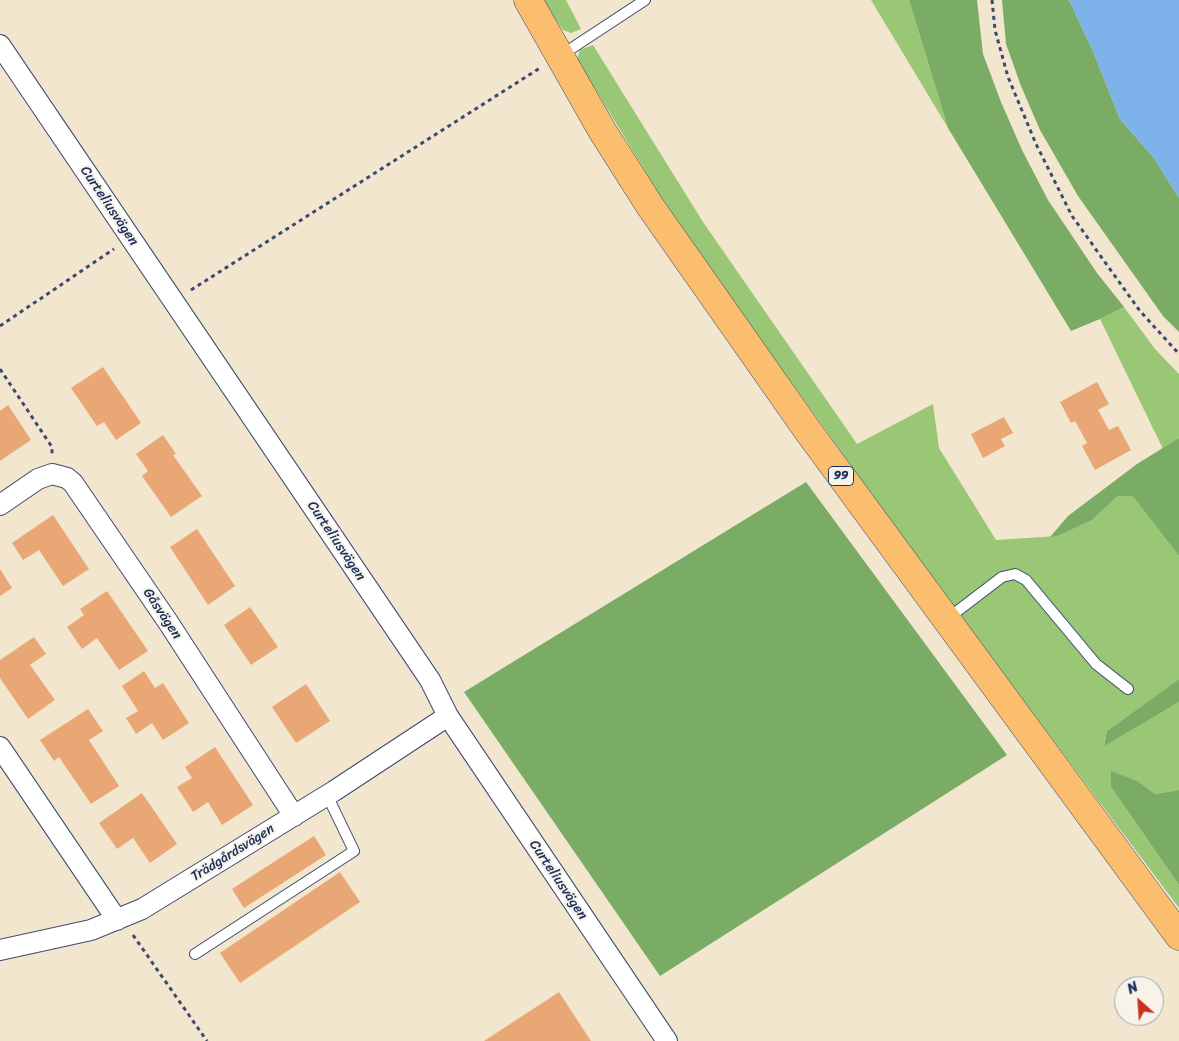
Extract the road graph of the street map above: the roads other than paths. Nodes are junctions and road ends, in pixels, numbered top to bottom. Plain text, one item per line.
1 (528, 0) edge
2 (645, 0) edge
3 (0, 45) edge
4 (559, 56) junction
5 (0, 504) edge
6 (946, 620) junction
7 (1128, 689) dead end
8 (448, 716) junction
9 (0, 747) edge
10 (327, 795) junction
11 (294, 816) junction
12 (117, 920) junction
13 (1179, 936) edge
14 (0, 950) edge
15 (195, 954) dead end
16 (667, 1041) edge

1 - 4 main road, 99
2 - 4 lane
3 - 8 street, Curteliusvägen
4 - 6 main road, 99
5 - 11 street, Gåsvägen
6 - 7 lane
6 - 13 main road, 99
8 - 10 street, Trädgårdsvägen
8 - 16 street, Curteliusvägen
9 - 12 street
10 - 11 street, Trädgårdsvägen
10 - 15 lane
11 - 12 street, Trädgårdsvägen
12 - 14 street, Trädgårdsvägen

